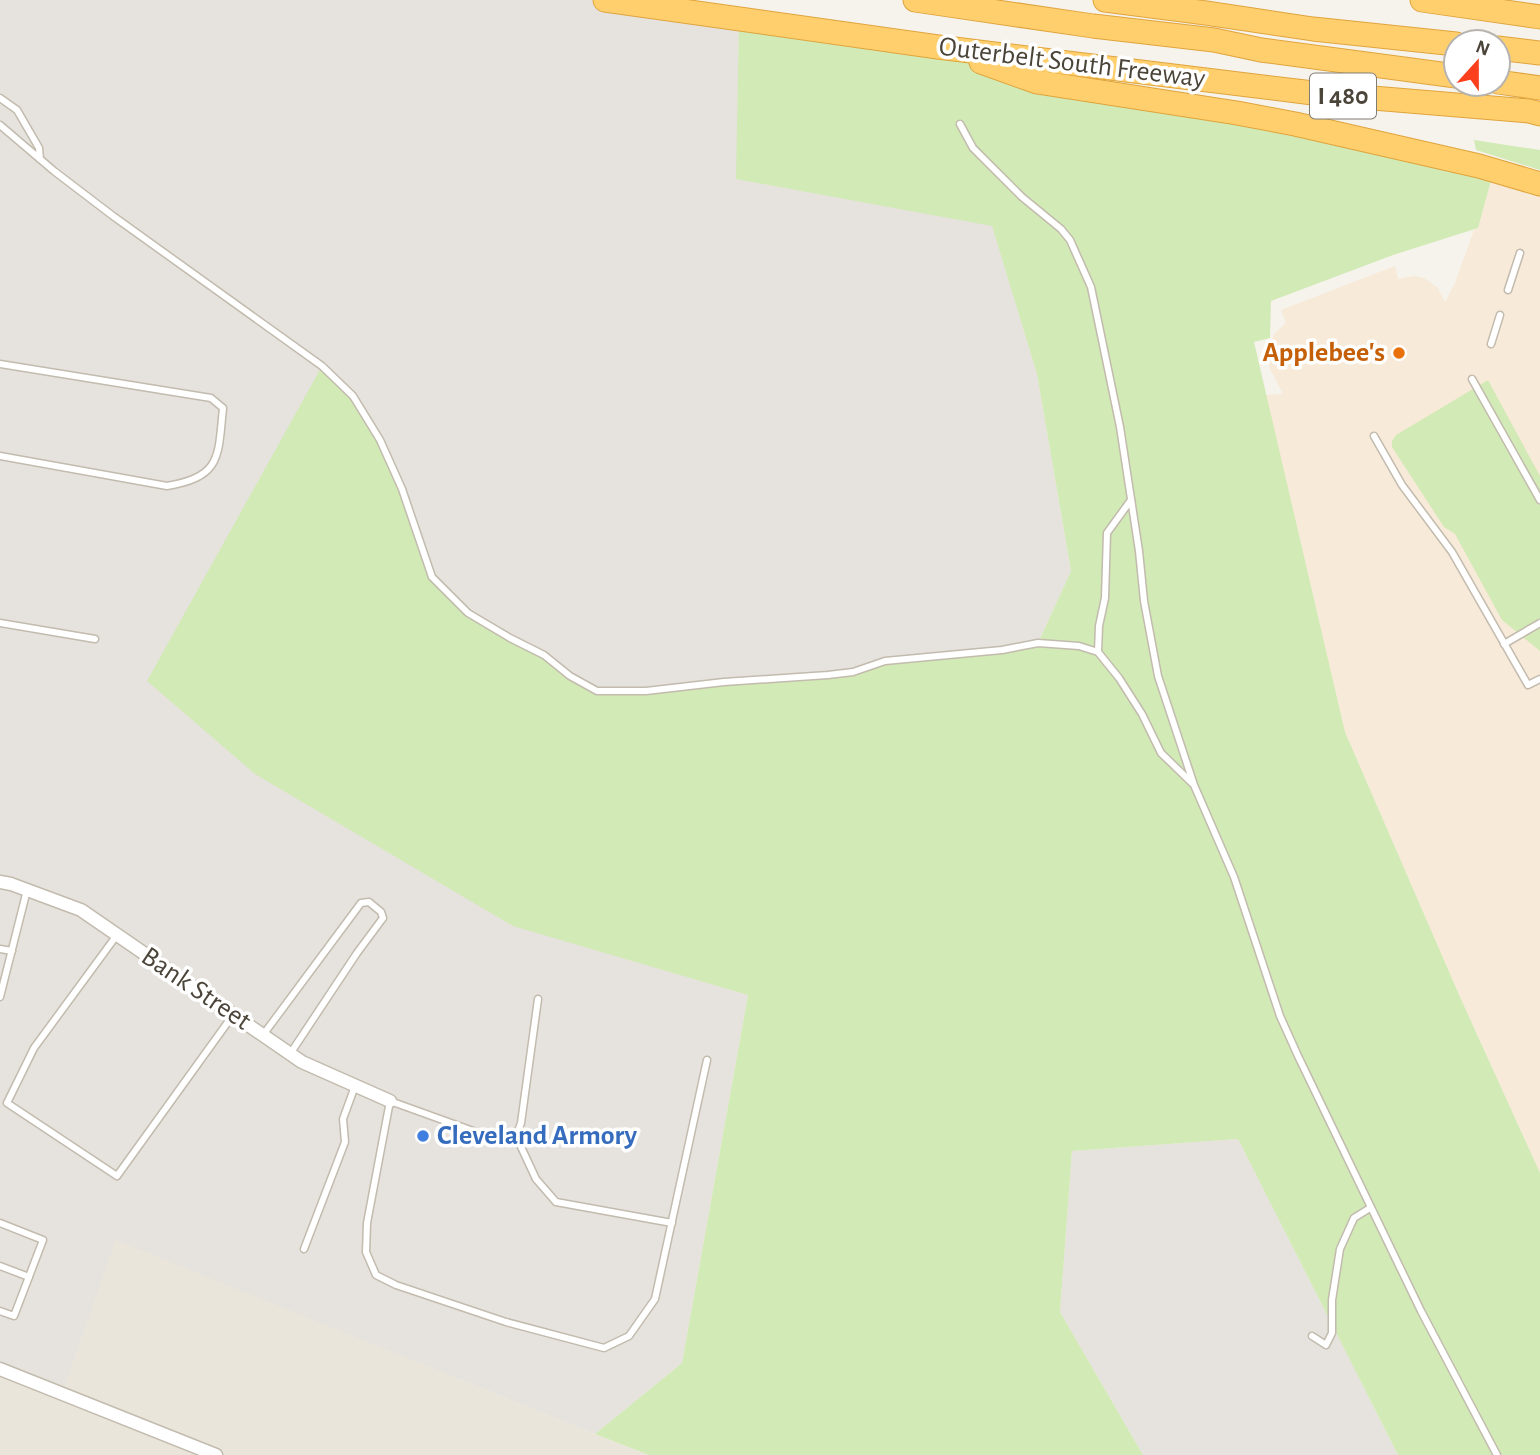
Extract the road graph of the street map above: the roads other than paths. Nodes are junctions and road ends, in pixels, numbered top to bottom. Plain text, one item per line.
1 (605, 0) edge
2 (915, 0) edge
3 (1104, 0) edge
4 (1422, 0) edge
5 (1540, 17) edge
6 (1442, 43) edge
7 (1512, 50) edge
8 (1540, 53) edge
9 (1038, 71) junction
10 (1442, 74) edge
11 (1512, 84) edge
12 (1540, 88) edge
13 (0, 98) edge
14 (1540, 114) edge
15 (960, 124) dead end
16 (0, 125) edge
17 (40, 159) junction
18 (1540, 184) edge
19 (1520, 253) dead end
20 (1508, 290) dead end
21 (1500, 315) dead end
22 (1492, 344) dead end
23 (0, 364) edge
24 (1472, 379) dead end
25 (1374, 436) dead end
26 (0, 456) edge
27 (1131, 500) junction
28 (1540, 500) edge
29 (0, 623) edge
30 (1540, 623) edge
31 (95, 639) dead end
32 (1504, 644) junction
33 (1098, 652) junction
34 (1540, 679) edge
35 (1194, 785) junction
36 (0, 882) edge
37 (27, 890) junction
38 (117, 935) junction
39 (0, 949) edge
40 (12, 951) junction
41 (0, 997) edge
42 (538, 999) dead end
43 (233, 1015) junction
44 (263, 1035) junction
45 (290, 1054) junction
46 (707, 1060) dead end
47 (355, 1086) junction
48 (390, 1101) junction
49 (516, 1136) junction
50 (1370, 1208) junction
51 (0, 1223) edge
52 (672, 1223) junction
53 (304, 1249) dead end
54 (0, 1266) edge
55 (29, 1277) junction
56 (0, 1311) edge
57 (1312, 1336) dead end
58 (0, 1369) edge
59 (216, 1455) edge
60 (1497, 1455) edge

1 - 9 highway, Outerbelt South Freeway
2 - 10 highway
3 - 6 highway
4 - 5 highway
7 - 8 highway
9 - 14 highway, Outerbelt South Freeway / I 480
9 - 18 highway
11 - 12 highway
13 - 17 lane
15 - 27 lane
16 - 17 lane
17 - 33 lane
19 - 20 lane
21 - 22 lane
23 - 26 lane
24 - 28 lane
25 - 32 lane
27 - 33 lane
27 - 35 lane
29 - 31 lane
30 - 32 lane
32 - 34 lane
33 - 35 lane
35 - 50 lane
36 - 37 street, Bank Street
37 - 38 street, Bank Street
37 - 40 lane
38 - 43 street, Bank Street
38 - 43 lane
39 - 40 lane
40 - 41 lane
42 - 49 lane
43 - 44 street, Bank Street
44 - 45 street, Bank Street
44 - 45 lane
45 - 47 street, Bank Street
46 - 52 lane
47 - 48 street, Bank Street
47 - 53 lane
48 - 49 lane
48 - 52 lane
49 - 52 lane
50 - 57 lane
50 - 60 lane
51 - 55 lane
54 - 55 lane
55 - 56 lane
58 - 59 street

